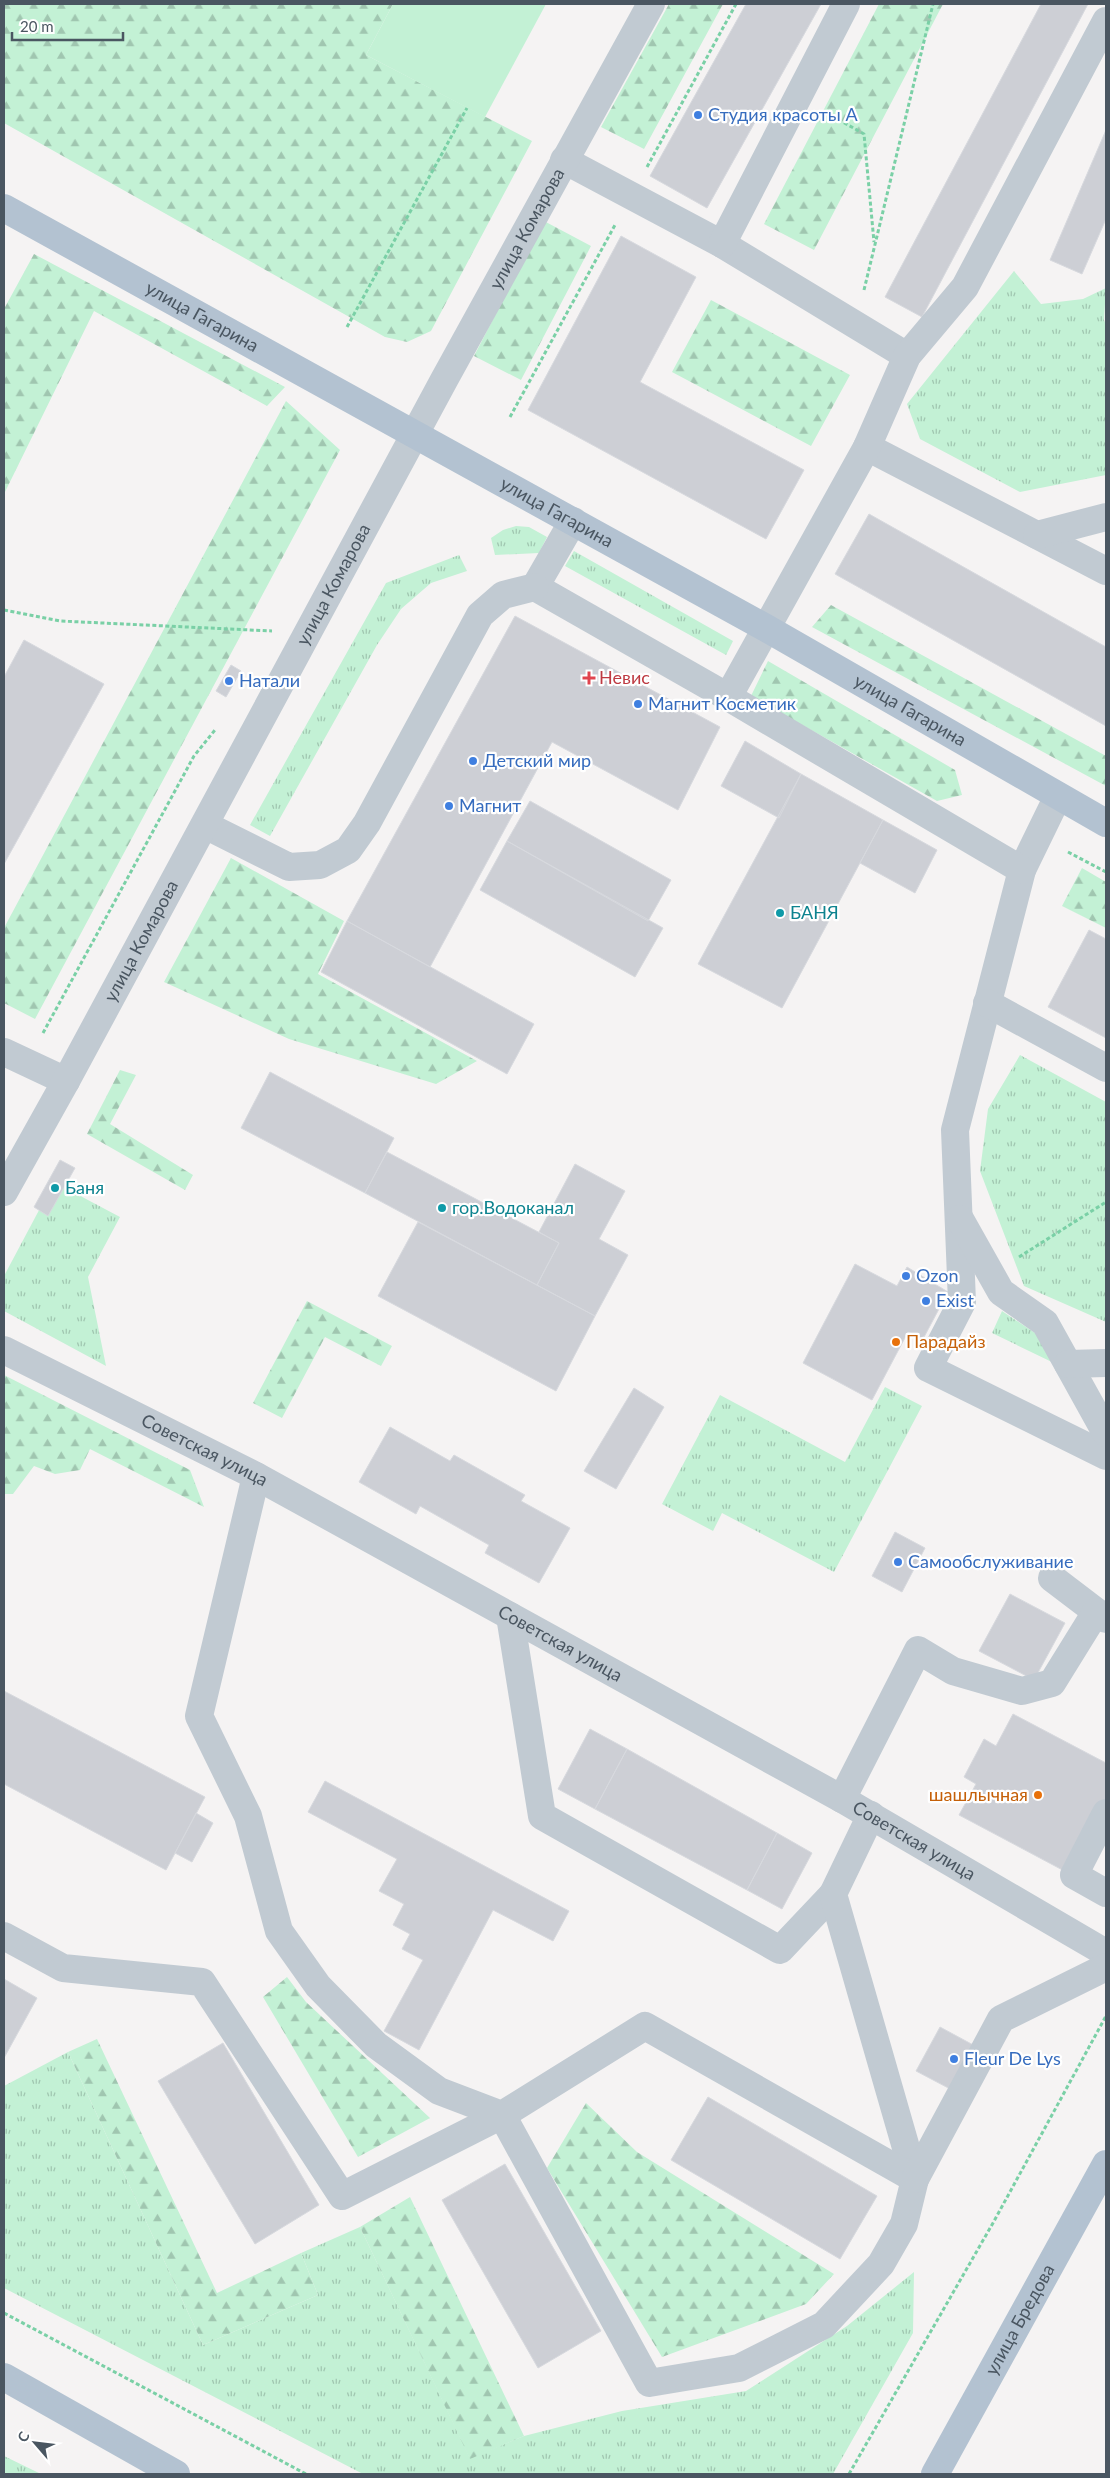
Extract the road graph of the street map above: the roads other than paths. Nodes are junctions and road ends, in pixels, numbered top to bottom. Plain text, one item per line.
1 (651, 4) edge
2 (846, 4) edge
3 (1106, 21) edge
4 (564, 160) junction
5 (4, 209) edge
6 (722, 244) junction
7 (907, 356) junction
8 (416, 434) junction
9 (867, 447) junction
10 (1106, 517) edge
11 (573, 521) junction
12 (1036, 535) junction
13 (1106, 572) edge
14 (535, 587) junction
15 (766, 628) junction
16 (728, 697) junction
17 (1058, 796) junction
18 (1106, 823) edge
19 (205, 826) junction
20 (1022, 870) junction
21 (987, 1003) junction
22 (15, 1057) edge
23 (1106, 1068) edge
24 (66, 1081) junction
25 (4, 1192) edge
26 (957, 1214) junction
27 (4, 1350) edge
28 (1106, 1363) edge
29 (1068, 1364) junction
30 (1106, 1433) edge
31 (1106, 1456) edge
32 (256, 1476) junction
33 (1052, 1578) dead end
34 (1101, 1615) edge
35 (510, 1616) junction
36 (842, 1799) junction
37 (1106, 1813) edge
38 (871, 1816) junction
39 (1106, 1893) edge
40 (832, 1894) junction
41 (4, 1936) edge
42 (1106, 1953) edge
43 (1106, 1967) edge
44 (502, 2116) junction
45 (1106, 2164) edge
46 (915, 2179) junction
47 (4, 2377) edge
48 (176, 2474) edge
49 (934, 2474) edge

1 - 4 street, улица Комарова
2 - 6 street
3 - 7 street
4 - 6 street
4 - 8 street, улица Комарова
5 - 8 main road, улица Гагарина
6 - 7 street
7 - 9 street
8 - 11 main road, улица Гагарина
8 - 19 street, улица Комарова
9 - 12 street
9 - 15 street
10 - 12 street
11 - 14 street
11 - 15 main road, улица Гагарина
12 - 13 street
14 - 16 street
14 - 19 street
15 - 16 street
15 - 17 main road, улица Гагарина
16 - 20 street
17 - 18 main road, улица Гагарина
17 - 20 street
19 - 24 street, улица Комарова
20 - 21 street
21 - 23 street
21 - 26 street
22 - 24 street
24 - 25 street, улица Комарова
26 - 29 street
26 - 31 street
27 - 32 street, Советская улица
28 - 29 street
29 - 30 street
32 - 35 street, Советская улица
32 - 44 street
33 - 34 street
34 - 36 street
35 - 36 street, Советская улица
35 - 40 street
36 - 38 street, Советская улица
37 - 39 street
38 - 40 street
38 - 42 street, Советская улица
40 - 46 street
41 - 44 street
43 - 46 street
44 - 46 street
44 - 46 street
45 - 49 main road, улица Бредова
47 - 48 main road

